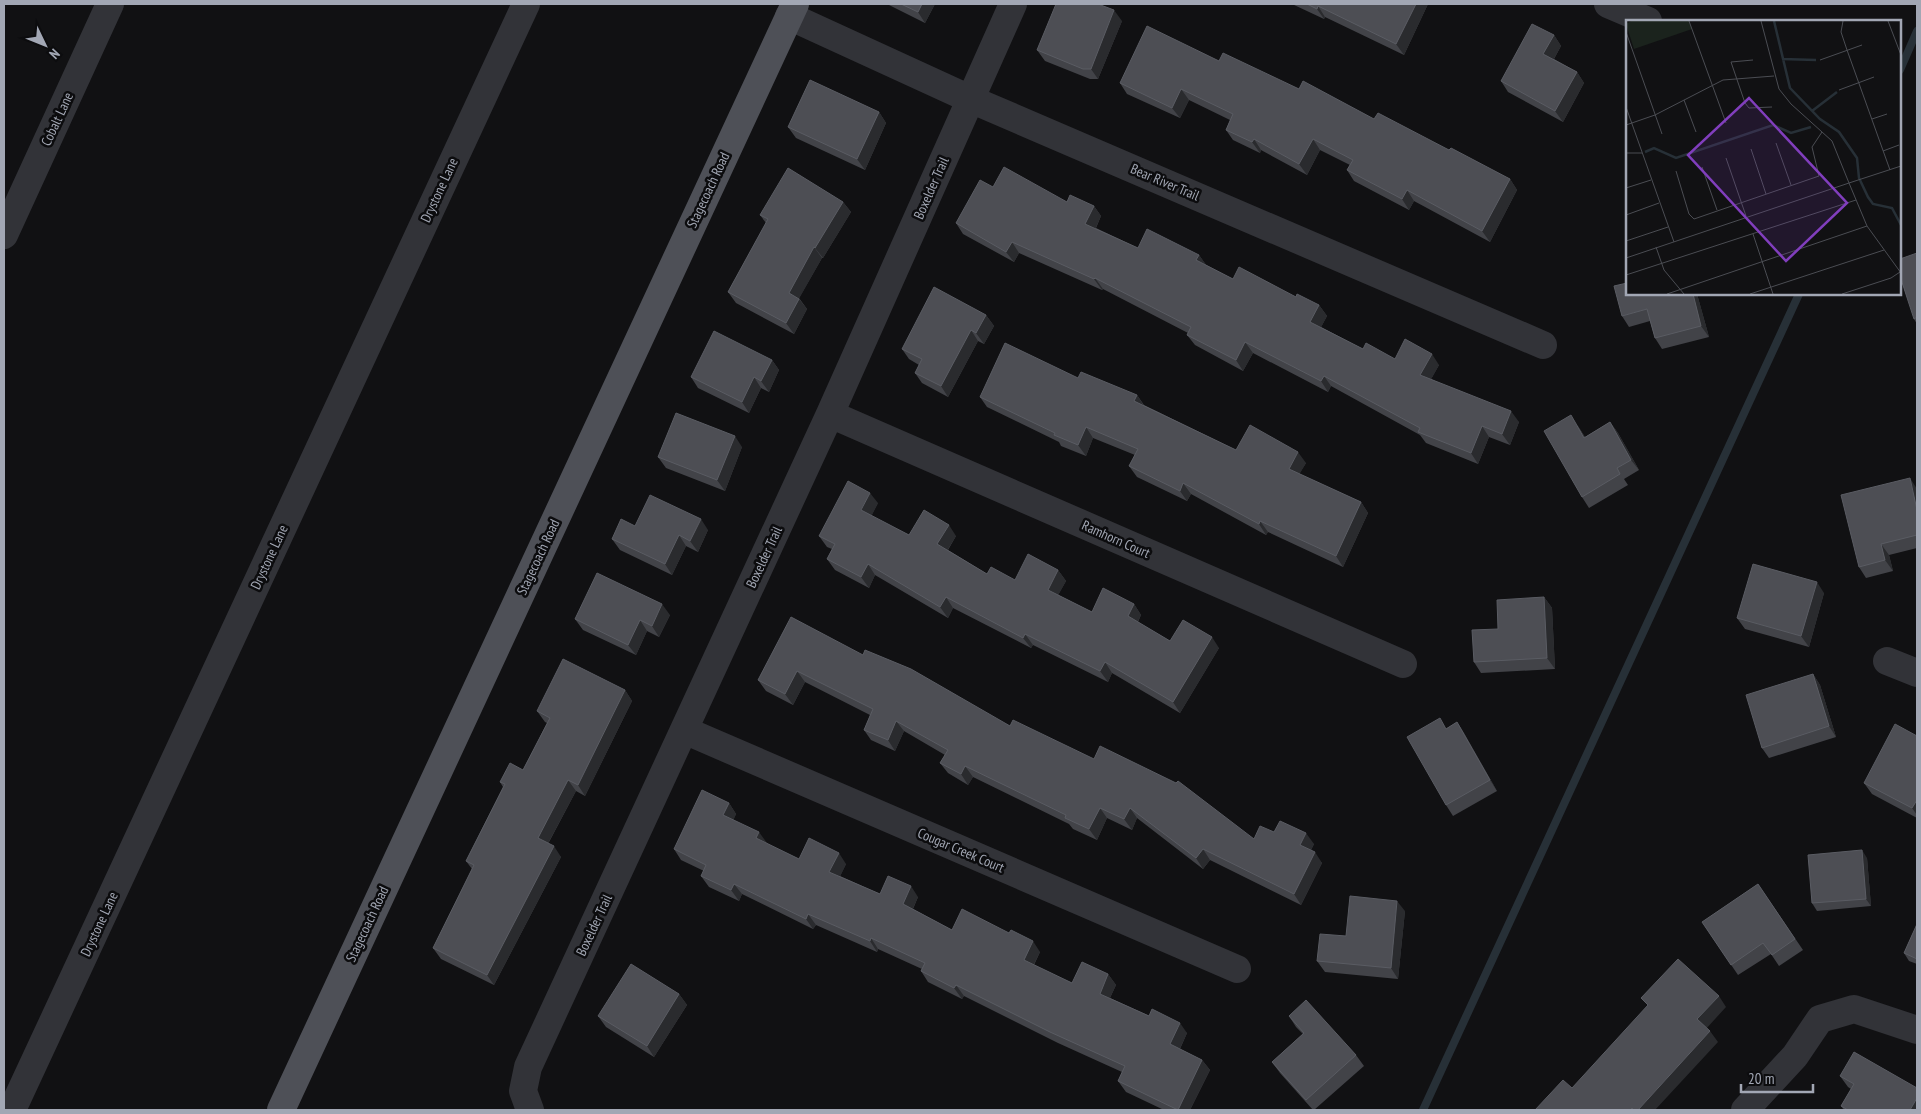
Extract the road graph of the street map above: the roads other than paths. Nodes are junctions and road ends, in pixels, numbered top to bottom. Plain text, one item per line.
1 (110, 4) edge
2 (526, 4) edge
3 (1013, 4) edge
4 (1608, 4) edge
5 (792, 10) edge
6 (1646, 20) edge
7 (970, 99) junction
8 (4, 235) edge
9 (1543, 344) dead end
10 (830, 414) junction
11 (1887, 661) dead end
12 (1402, 664) dead end
13 (1917, 673) edge
14 (684, 730) junction
15 (1237, 969) dead end
16 (1917, 1030) edge
17 (12, 1110) edge
18 (281, 1110) edge
19 (530, 1110) edge
20 (1745, 1110) edge

1 - 8 street, Cobalt Lane
2 - 17 street, Drystone Lane
3 - 7 street, Boxelder Trail
4 - 6 street
5 - 7 street, Bear River Trail
5 - 18 main road, Stagecoach Road
7 - 9 street, Bear River Trail
7 - 10 street, Boxelder Trail
10 - 12 street, Ramhorn Court
10 - 14 street, Boxelder Trail
11 - 13 street
14 - 15 street, Cougar Creek Court
14 - 19 street, Boxelder Trail
16 - 20 street

